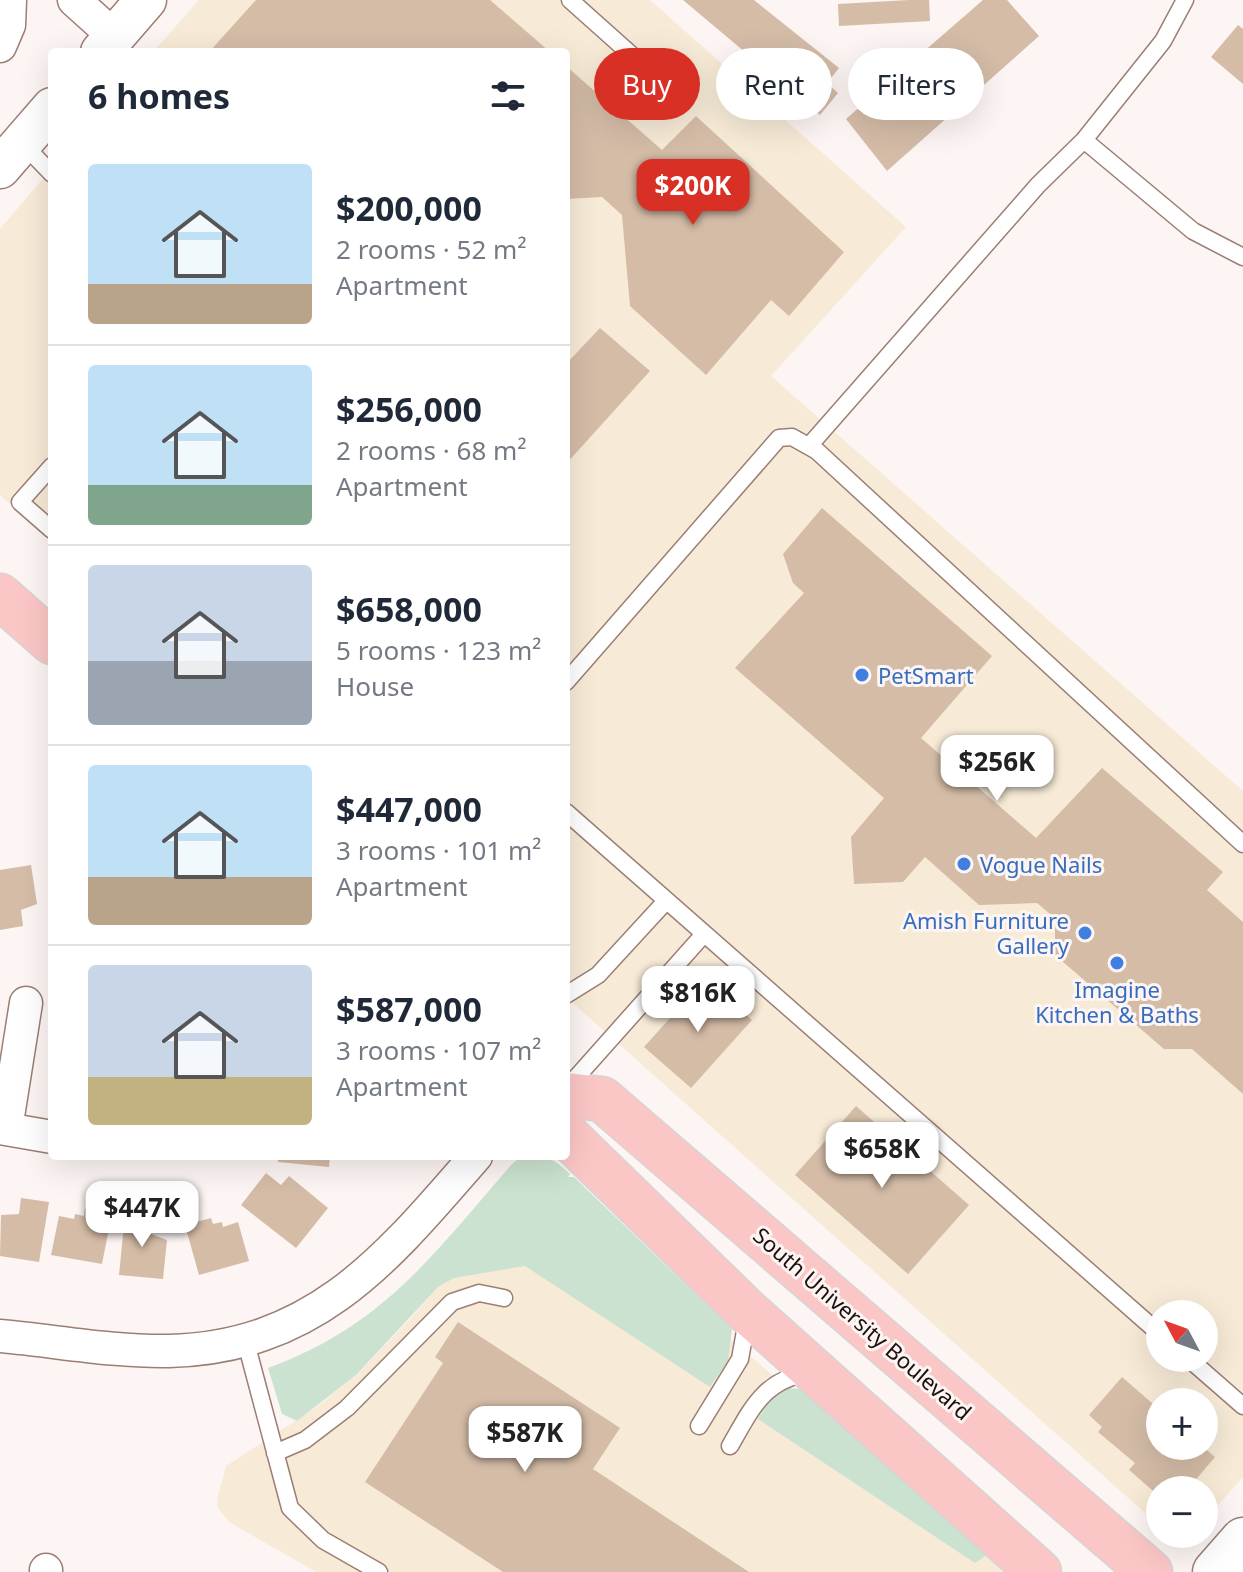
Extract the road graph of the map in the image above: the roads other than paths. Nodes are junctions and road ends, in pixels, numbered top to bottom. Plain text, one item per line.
1 (10, 0) edge
2 (74, 0) edge
3 (146, 0) edge
4 (570, 0) edge
5 (1185, 0) edge
6 (108, 44) edge
7 (0, 46) edge
8 (624, 48) edge
9 (48, 113) edge
10 (1084, 140) junction
11 (11, 155) edge
12 (48, 172) edge
13 (1243, 257) edge
14 (809, 446) junction
15 (48, 470) edge
16 (48, 526) edge
17 (0, 596) edge
18 (48, 638) edge
19 (570, 677) edge
20 (570, 816) edge
21 (1243, 844) edge
22 (666, 901) junction
23 (704, 934) junction
24 (570, 992) edge
25 (26, 1003) dead end
26 (570, 1087) edge
27 (570, 1093) edge
28 (3, 1129) edge
29 (48, 1136) edge
30 (570, 1139) edge
31 (472, 1160) edge
32 (504, 1298) dead end
33 (747, 1311) junction
34 (1146, 1322) edge
35 (0, 1336) edge
36 (245, 1339) junction
37 (816, 1372) junction
38 (1204, 1372) edge
39 (1243, 1406) edge
40 (699, 1426) dead end
41 (730, 1446) dead end
42 (275, 1453) junction
43 (1243, 1540) edge
44 (379, 1572) edge
45 (1039, 1572) edge
46 (1150, 1572) edge
47 (1215, 1572) edge

1 - 7 street
2 - 6 street
3 - 6 street
4 - 8 lane
5 - 10 lane
9 - 11 street
10 - 13 lane
10 - 14 lane
11 - 12 lane
14 - 19 lane
14 - 21 lane
15 - 16 lane
17 - 18 main road
20 - 22 lane
22 - 23 lane
22 - 24 lane
23 - 26 lane
23 - 34 lane
25 - 28 street
27 - 46 main road, South University Boulevard
28 - 29 street
30 - 33 main road
31 - 36 street
32 - 42 lane
33 - 37 main road
33 - 40 lane
35 - 36 street
36 - 42 lane
37 - 41 lane
37 - 45 main road
38 - 39 lane
42 - 44 lane
43 - 47 main road

